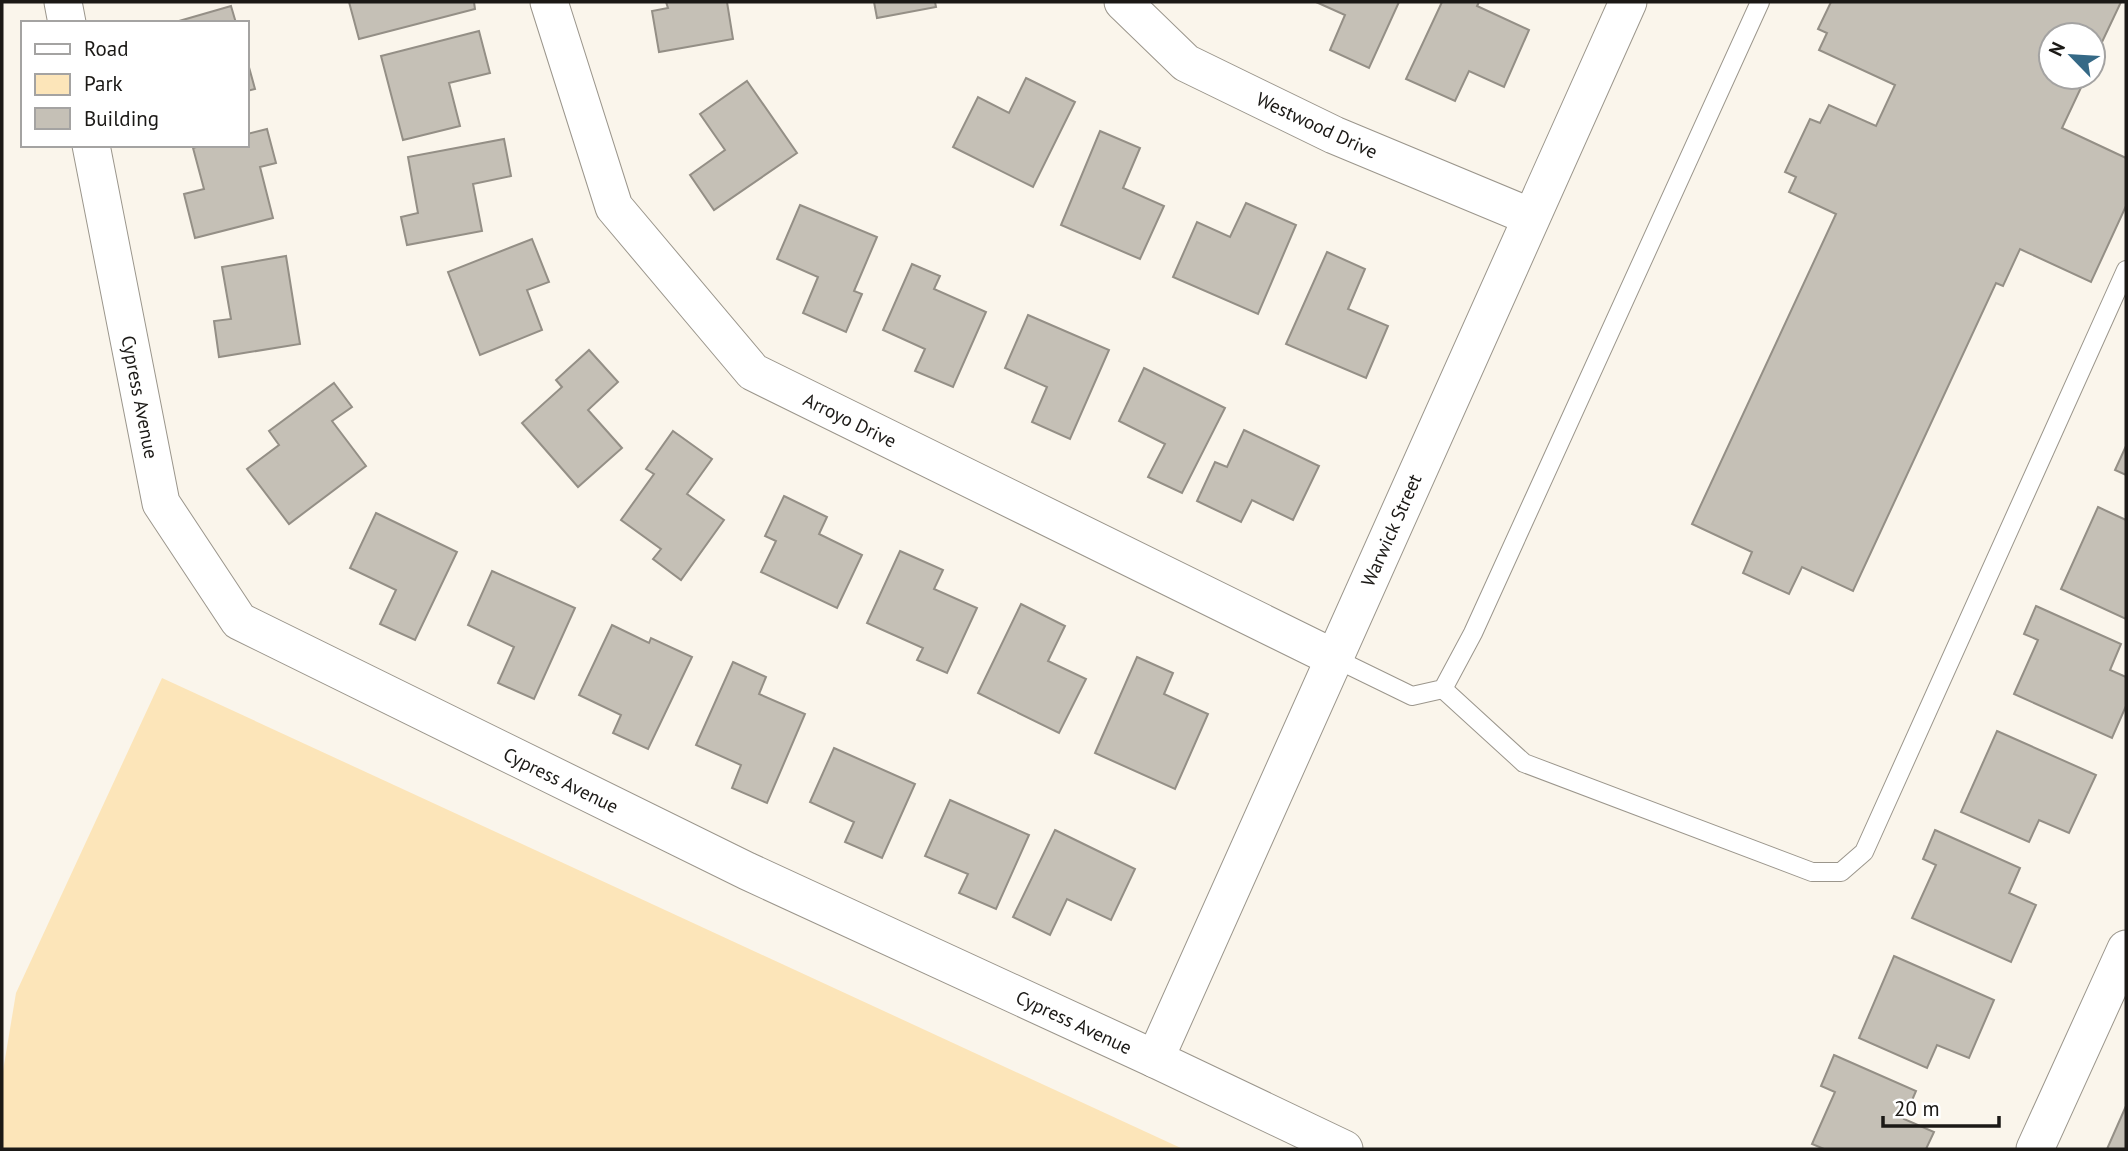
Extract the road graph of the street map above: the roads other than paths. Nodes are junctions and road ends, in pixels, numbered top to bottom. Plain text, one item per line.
1 (63, 2) edge
2 (549, 2) edge
3 (1123, 2) edge
4 (1628, 2) edge
5 (1760, 2) edge
6 (67, 21) edge
7 (91, 147) edge
8 (1531, 217) junction
9 (2126, 271) edge
10 (1334, 659) junction
11 (1443, 689) junction
12 (2123, 963) edge
13 (1155, 1059) junction
14 (1344, 1149) edge
15 (2035, 1149) edge

1 - 6 street
2 - 10 street, Arroyo Drive
3 - 8 street, Westwood Drive
4 - 8 street, Warwick Street
5 - 11 lane
7 - 13 street, Cypress Avenue
8 - 10 street, Warwick Street
9 - 11 lane
10 - 11 lane
10 - 13 street, Warwick Street
12 - 15 street
13 - 14 street, Cypress Avenue

